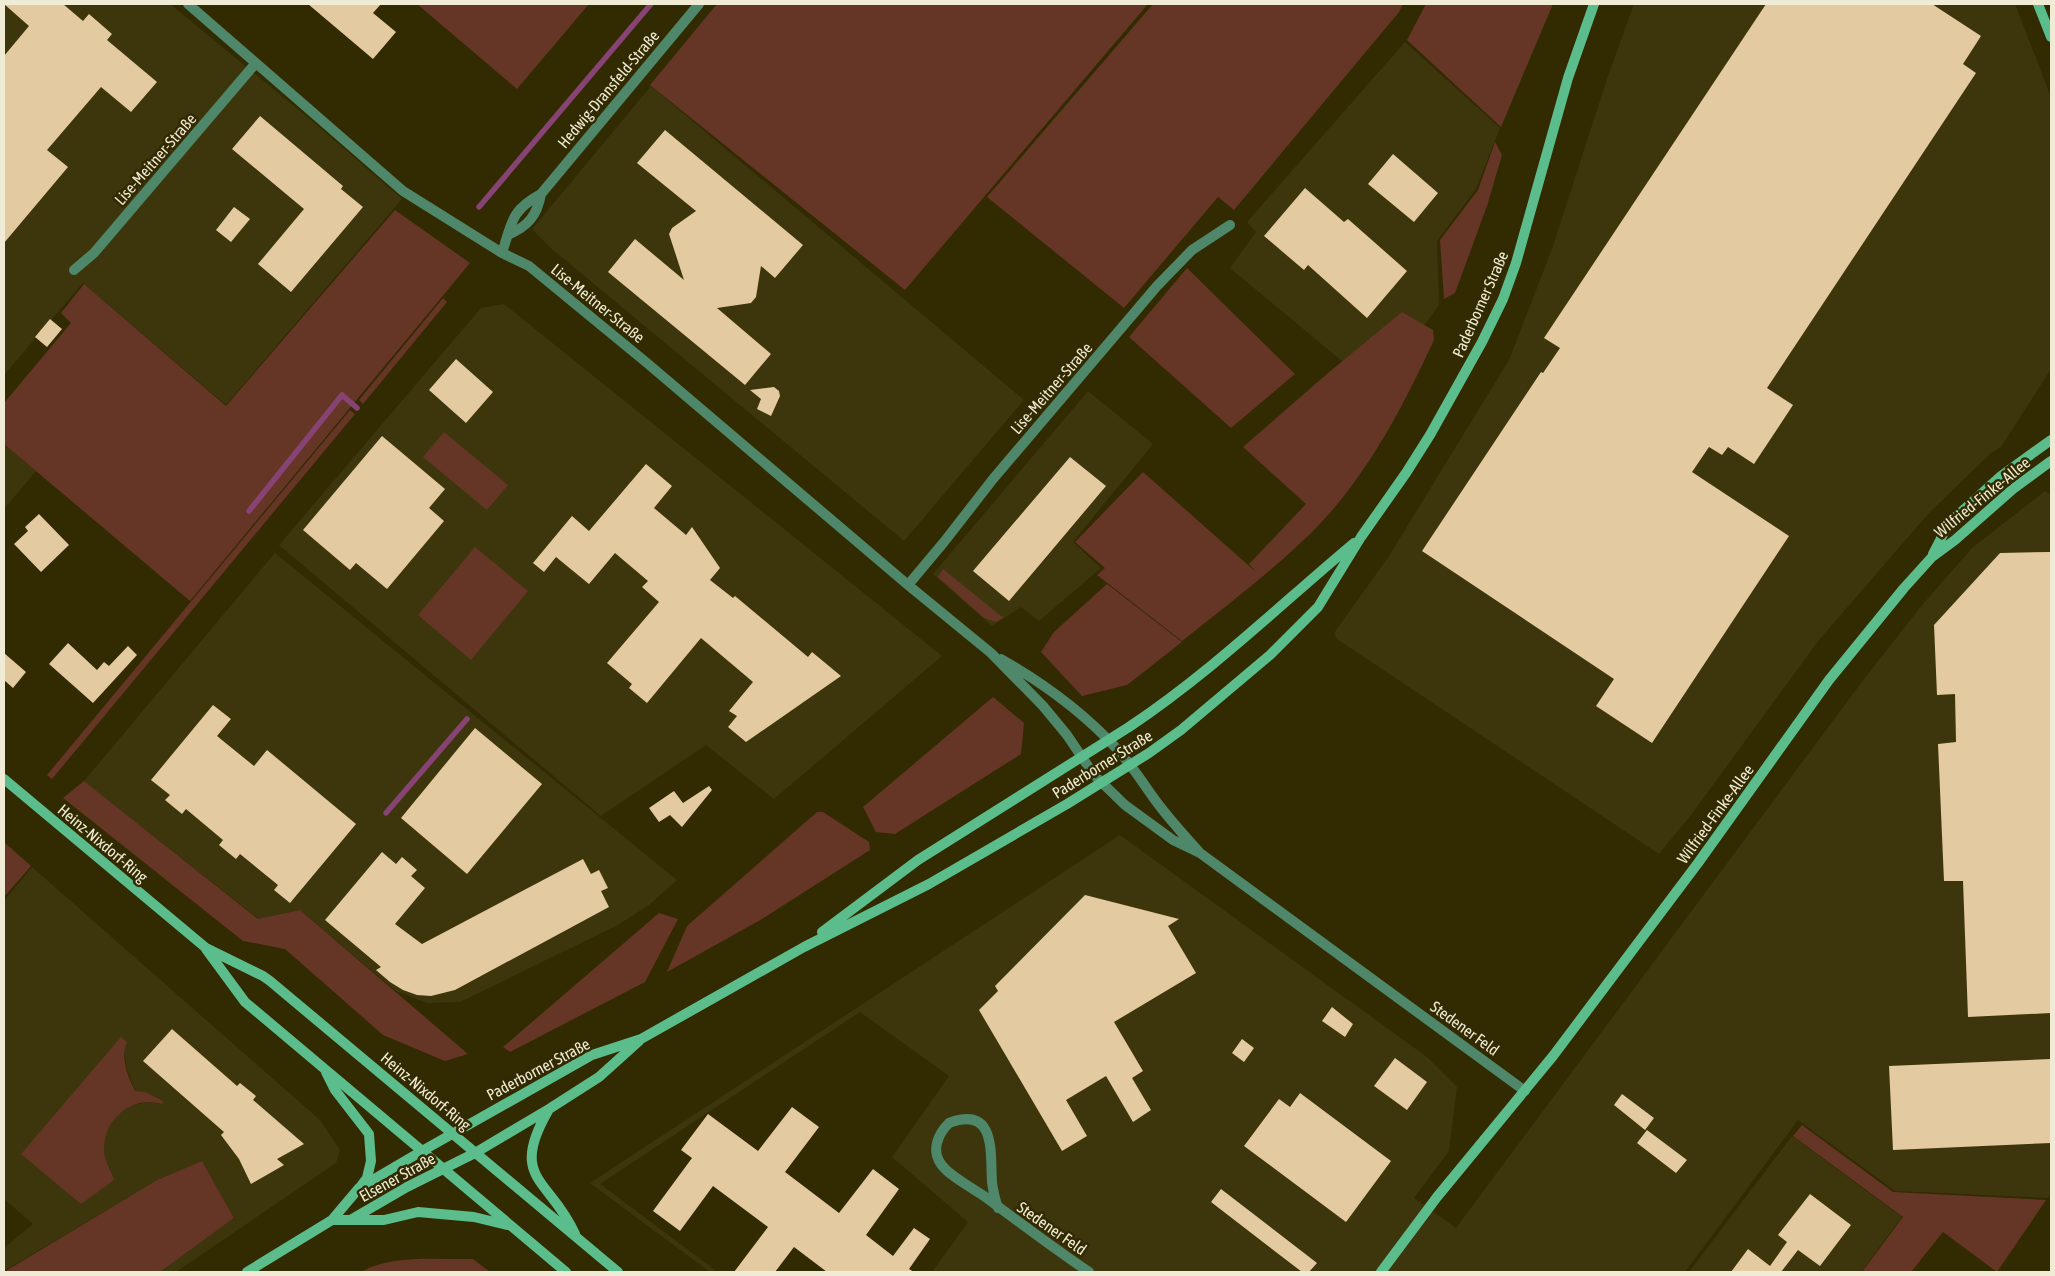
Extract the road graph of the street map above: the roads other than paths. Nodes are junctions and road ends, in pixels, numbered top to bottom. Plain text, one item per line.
1 (188, 4) edge
2 (698, 4) edge
3 (1594, 4) edge
4 (2038, 4) edge
5 (2051, 38) edge
6 (256, 64) junction
7 (1230, 225) dead end
8 (502, 253) junction
9 (74, 270) dead end
10 (2051, 440) edge
11 (2051, 461) edge
12 (1361, 537) junction
13 (1932, 557) junction
14 (908, 585) junction
15 (991, 653) junction
16 (1109, 740) junction
17 (1082, 757) junction
18 (1130, 765) junction
19 (4, 779) edge
20 (1101, 783) junction
21 (1200, 853) junction
22 (804, 946) junction
23 (206, 948) junction
24 (642, 1039) junction
25 (325, 1069) junction
26 (1525, 1091) junction
27 (549, 1109) junction
28 (453, 1134) junction
29 (422, 1151) junction
30 (475, 1153) junction
31 (443, 1168) junction
32 (359, 1188) junction
33 (998, 1208) junction
34 (352, 1219) junction
35 (332, 1220) junction
36 (511, 1226) junction
37 (577, 1238) junction
38 (247, 1272) edge
39 (566, 1272) edge
40 (618, 1272) edge
41 (1089, 1272) edge
42 (1381, 1272) edge

1 - 6 street, Lise-Meitner-Straße
2 - 8 street, Hedwig-Dransfeld-Straße
3 - 12 street, Paderborner Straße
4 - 5 street
6 - 8 street, Lise-Meitner-Straße
6 - 9 street, Lise-Meitner-Straße
7 - 14 street, Lise-Meitner-Straße
8 - 14 street, Lise-Meitner-Straße
10 - 13 street, Wilfried-Finke-Allee
11 - 13 street, Wilfried-Finke-Allee
12 - 16 street, Paderborner Straße
12 - 18 street, Paderborner Straße
13 - 26 street, Wilfried-Finke-Allee
14 - 15 street, Lise-Meitner-Straße
15 - 16 street, Lise-Meitner-Straße
15 - 17 street, Lise-Meitner-Straße
16 - 17 street, Paderborner Straße
16 - 18 street, Lise-Meitner-Straße
17 - 20 street, Stedener Feld
17 - 22 street, Paderborner Straße
18 - 20 street, Paderborner Straße
18 - 21 street, Stedener Feld
19 - 23 street, Heinz-Nixdorf-Ring
20 - 21 street, Stedener Feld
20 - 22 street, Paderborner Straße
21 - 26 street, Stedener Feld
22 - 24 street, Paderborner Straße
23 - 25 street, Heinz-Nixdorf-Ring
23 - 28 street, Heinz-Nixdorf-Ring
24 - 27 street, Paderborner Straße
24 - 28 street, Paderborner Straße
25 - 29 street, Heinz-Nixdorf-Ring
25 - 32 street
26 - 42 street
27 - 30 street, Paderborner Straße
27 - 37 street
28 - 29 street, Elsener Straße
28 - 30 street, Heinz-Nixdorf-Ring
29 - 31 street, Heinz-Nixdorf-Ring
29 - 32 street, Elsener Straße
30 - 31 street, Elsener Straße
30 - 37 street, Heinz-Nixdorf-Ring
31 - 34 street, Elsener Straße
31 - 36 street, Heinz-Nixdorf-Ring
32 - 35 street, Elsener Straße
33 - 33 street, Stedener Feld
33 - 41 street, Stedener Feld
34 - 35 street, Elsener Straße
34 - 36 street
35 - 38 street, Elsener Straße
36 - 39 street, Heinz-Nixdorf-Ring
37 - 40 street, Heinz-Nixdorf-Ring

